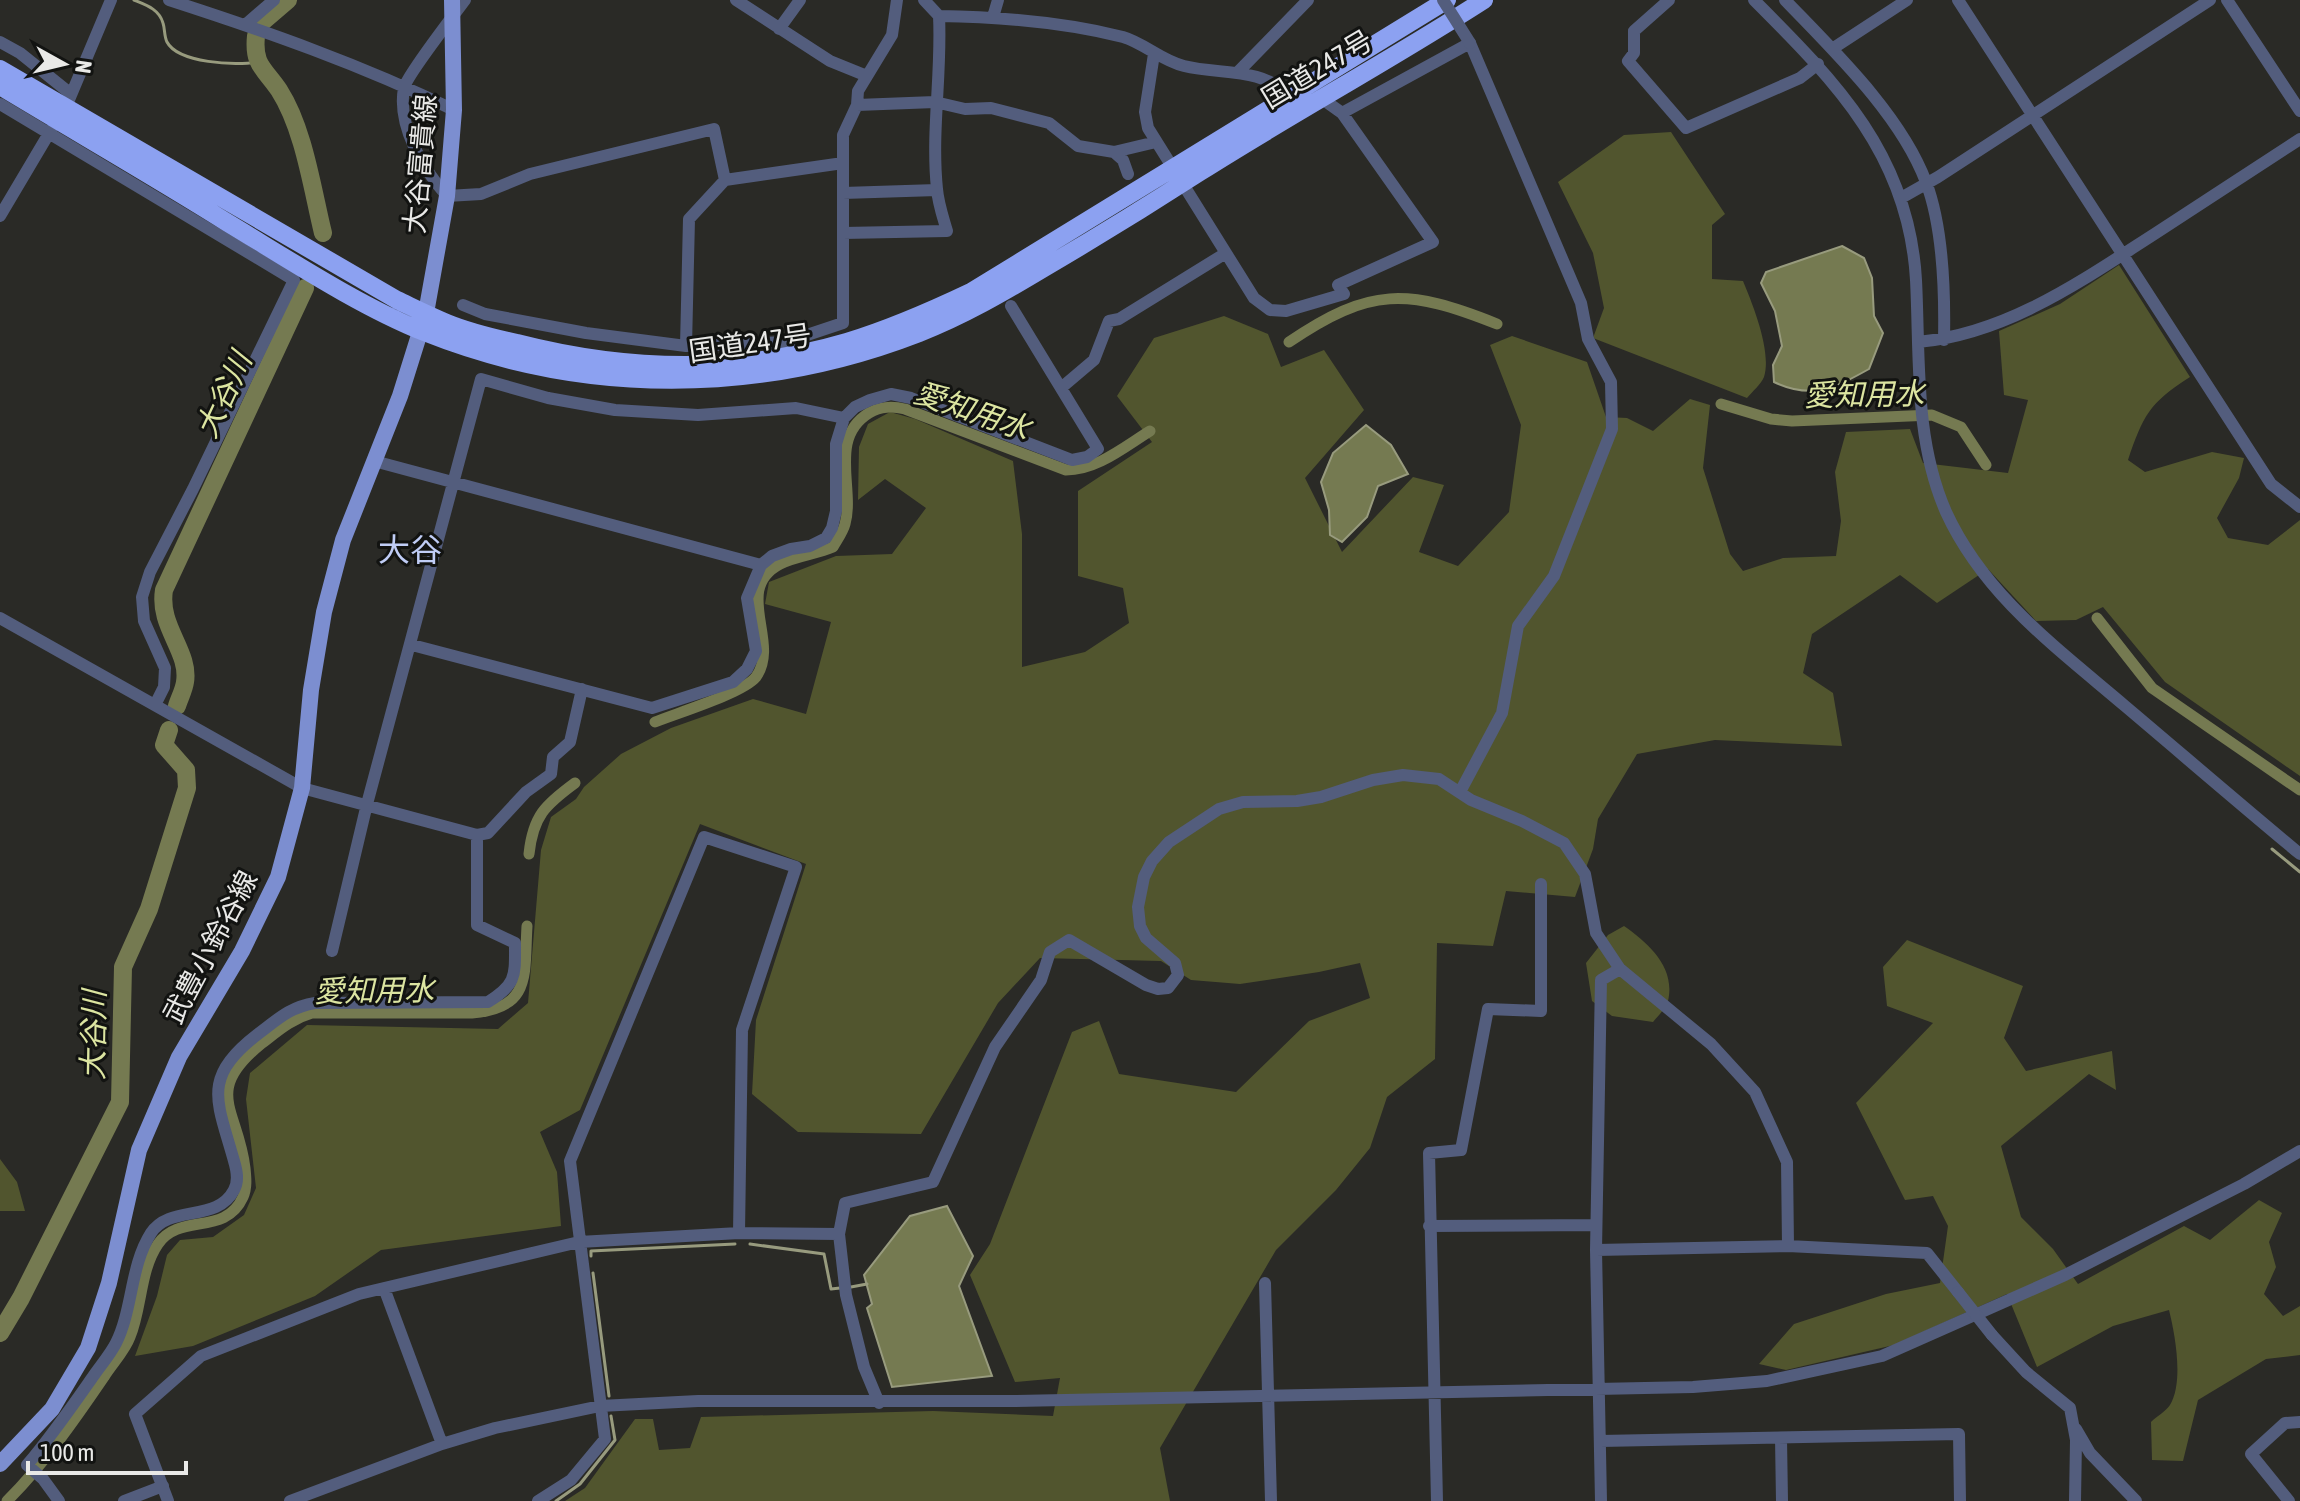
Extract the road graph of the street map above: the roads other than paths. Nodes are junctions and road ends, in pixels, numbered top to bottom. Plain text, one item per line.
1 (111, 0) edge
2 (169, 0) edge
3 (274, 0) edge
4 (452, 0) edge
5 (465, 0) edge
6 (736, 0) edge
7 (800, 0) edge
8 (897, 0) edge
9 (924, 0) edge
10 (998, 0) edge
11 (1308, 0) edge
12 (1445, 0) edge
13 (1484, 0) edge
14 (1669, 0) edge
15 (1754, 0) edge
16 (1785, 0) edge
17 (1907, 0) edge
18 (1958, 0) edge
19 (2210, 0) edge
20 (2227, 0) edge
21 (939, 16) junction
22 (993, 17) junction
23 (452, 18) junction
24 (245, 25) junction
25 (779, 29) junction
26 (0, 42) edge
27 (1470, 43) junction
28 (1832, 49) junction
29 (1154, 54) junction
30 (1818, 64) junction
31 (0, 69) edge
32 (1238, 72) junction
33 (867, 76) junction
34 (404, 85) junction
35 (0, 86) edge
36 (1289, 95) junction
37 (1321, 98) junction
38 (935, 102) junction
39 (0, 104) edge
40 (857, 105) junction
41 (454, 110) junction
42 (2300, 111) edge
43 (1342, 113) junction
44 (61, 114) junction
45 (2032, 116) junction
46 (2300, 139) edge
47 (1156, 142) junction
48 (1114, 152) junction
49 (843, 163) junction
50 (1128, 174) dead end
51 (1178, 176) junction
52 (725, 180) junction
53 (1927, 184) junction
54 (937, 190) junction
55 (843, 193) junction
56 (447, 196) junction
57 (1901, 198) junction
58 (0, 216) edge
59 (843, 233) junction
60 (1226, 253) junction
61 (2121, 256) junction
62 (463, 305) dead end
63 (1011, 306) dead end
64 (424, 322) junction
65 (1944, 340) junction
66 (1918, 342) junction
67 (686, 346) junction
68 (1061, 388) junction
69 (844, 418) junction
70 (374, 461) junction
71 (454, 482) junction
72 (2300, 507) edge
73 (761, 565) junction
74 (0, 618) edge
75 (412, 645) junction
76 (582, 689) junction
77 (155, 705) junction
78 (302, 788) junction
79 (1460, 792) junction
80 (367, 804) junction
81 (477, 835) junction
82 (2300, 854) edge
83 (1541, 884) dead end
84 (332, 951) dead end
85 (1620, 969) junction
86 (2300, 1151) edge
87 (1596, 1225) junction
88 (1429, 1226) junction
89 (739, 1233) junction
90 (839, 1234) junction
91 (579, 1242) junction
92 (1788, 1246) junction
93 (1596, 1250) junction
94 (1265, 1283) dead end
95 (384, 1288) junction
96 (1600, 1389) junction
97 (1435, 1391) junction
98 (1269, 1395) junction
99 (879, 1403) junction
100 (600, 1406) junction
101 (2300, 1422) edge
102 (2075, 1426) junction
103 (1781, 1438) junction
104 (1600, 1441) junction
105 (442, 1444) junction
106 (0, 1464) edge
107 (163, 1486) junction
108 (59, 1501) edge
109 (124, 1501) edge
110 (168, 1501) edge
111 (290, 1501) edge
112 (538, 1501) edge
113 (1271, 1501) edge
114 (1437, 1501) edge
115 (1601, 1501) edge
116 (1782, 1501) edge
117 (1960, 1501) edge
118 (2075, 1501) edge
119 (2136, 1501) edge
120 (2289, 1501) edge

1 - 44 street
2 - 24 street
3 - 24 street
4 - 23 main road, 大谷富貴線
5 - 23 street
6 - 25 street
7 - 25 street
8 - 33 street
9 - 21 street
10 - 22 street
11 - 32 street
12 - 27 street, bridge
12 - 36 highway, 国道247号
13 - 37 highway, 国道247号
14 - 30 street
15 - 30 street
16 - 28 street
17 - 28 street
18 - 45 street
19 - 45 street
20 - 42 street
21 - 22 street
21 - 38 street
22 - 29 street
23 - 34 street
23 - 41 main road, 大谷富貴線
24 - 34 street
25 - 33 street
26 - 44 street
27 - 43 street
27 - 79 street
28 - 53 street
29 - 32 street
29 - 47 street
30 - 57 street
31 - 44 highway, 国道247号
32 - 36 street
33 - 40 street
34 - 41 street
34 - 56 street
35 - 44 highway, 国道247号
36 - 51 highway, 国道247号
37 - 43 street
37 - 51 highway, 国道247号
38 - 40 street
38 - 48 street
38 - 54 street
39 - 44 street
40 - 49 street
41 - 56 main road, 大谷富貴線
43 - 60 street
44 - 58 street
44 - 64 highway, 国道247号
44 - 77 street
45 - 53 street
45 - 61 street
46 - 61 street
47 - 48 street
47 - 51 street
48 - 50 street
49 - 52 street
49 - 55 street
51 - 60 street
51 - 64 highway, 国道247号
52 - 56 street
52 - 67 street
53 - 57 street
53 - 65 street
54 - 55 street
54 - 59 street
55 - 59 street
56 - 64 main road, 大谷富貴線
57 - 66 street
59 - 67 street
60 - 68 street
61 - 65 street
61 - 72 street
62 - 67 street
63 - 68 street
64 - 70 main road, 武豊小鈴谷線
65 - 66 street
66 - 82 street
68 - 69 street
69 - 71 street
69 - 73 street
70 - 71 street
70 - 78 main road, 武豊小鈴谷線
71 - 73 street
71 - 75 street
73 - 76 street
74 - 77 street
75 - 76 street
75 - 80 street
76 - 81 street
77 - 78 street
78 - 80 street
78 - 106 main road, 武豊小鈴谷線
79 - 85 street
79 - 90 street
80 - 81 street
80 - 84 street
81 - 108 street
83 - 88 street
85 - 87 street
85 - 92 street
86 - 96 street
87 - 88 street
87 - 93 street
88 - 97 street
89 - 90 street
89 - 91 street
89 - 91 street
90 - 99 street
91 - 95 street
91 - 100 street
92 - 93 street
92 - 102 street, bridge
93 - 96 street
94 - 98 street
95 - 105 street
95 - 107 street
96 - 97 street
96 - 104 street
97 - 98 street
97 - 114 street
98 - 99 street
98 - 113 street
99 - 100 street
100 - 105 street
100 - 112 street
101 - 120 street
102 - 118 street
102 - 119 street
103 - 104 street
103 - 116 street
103 - 117 street
104 - 115 street
105 - 111 street
107 - 109 street
107 - 110 street

